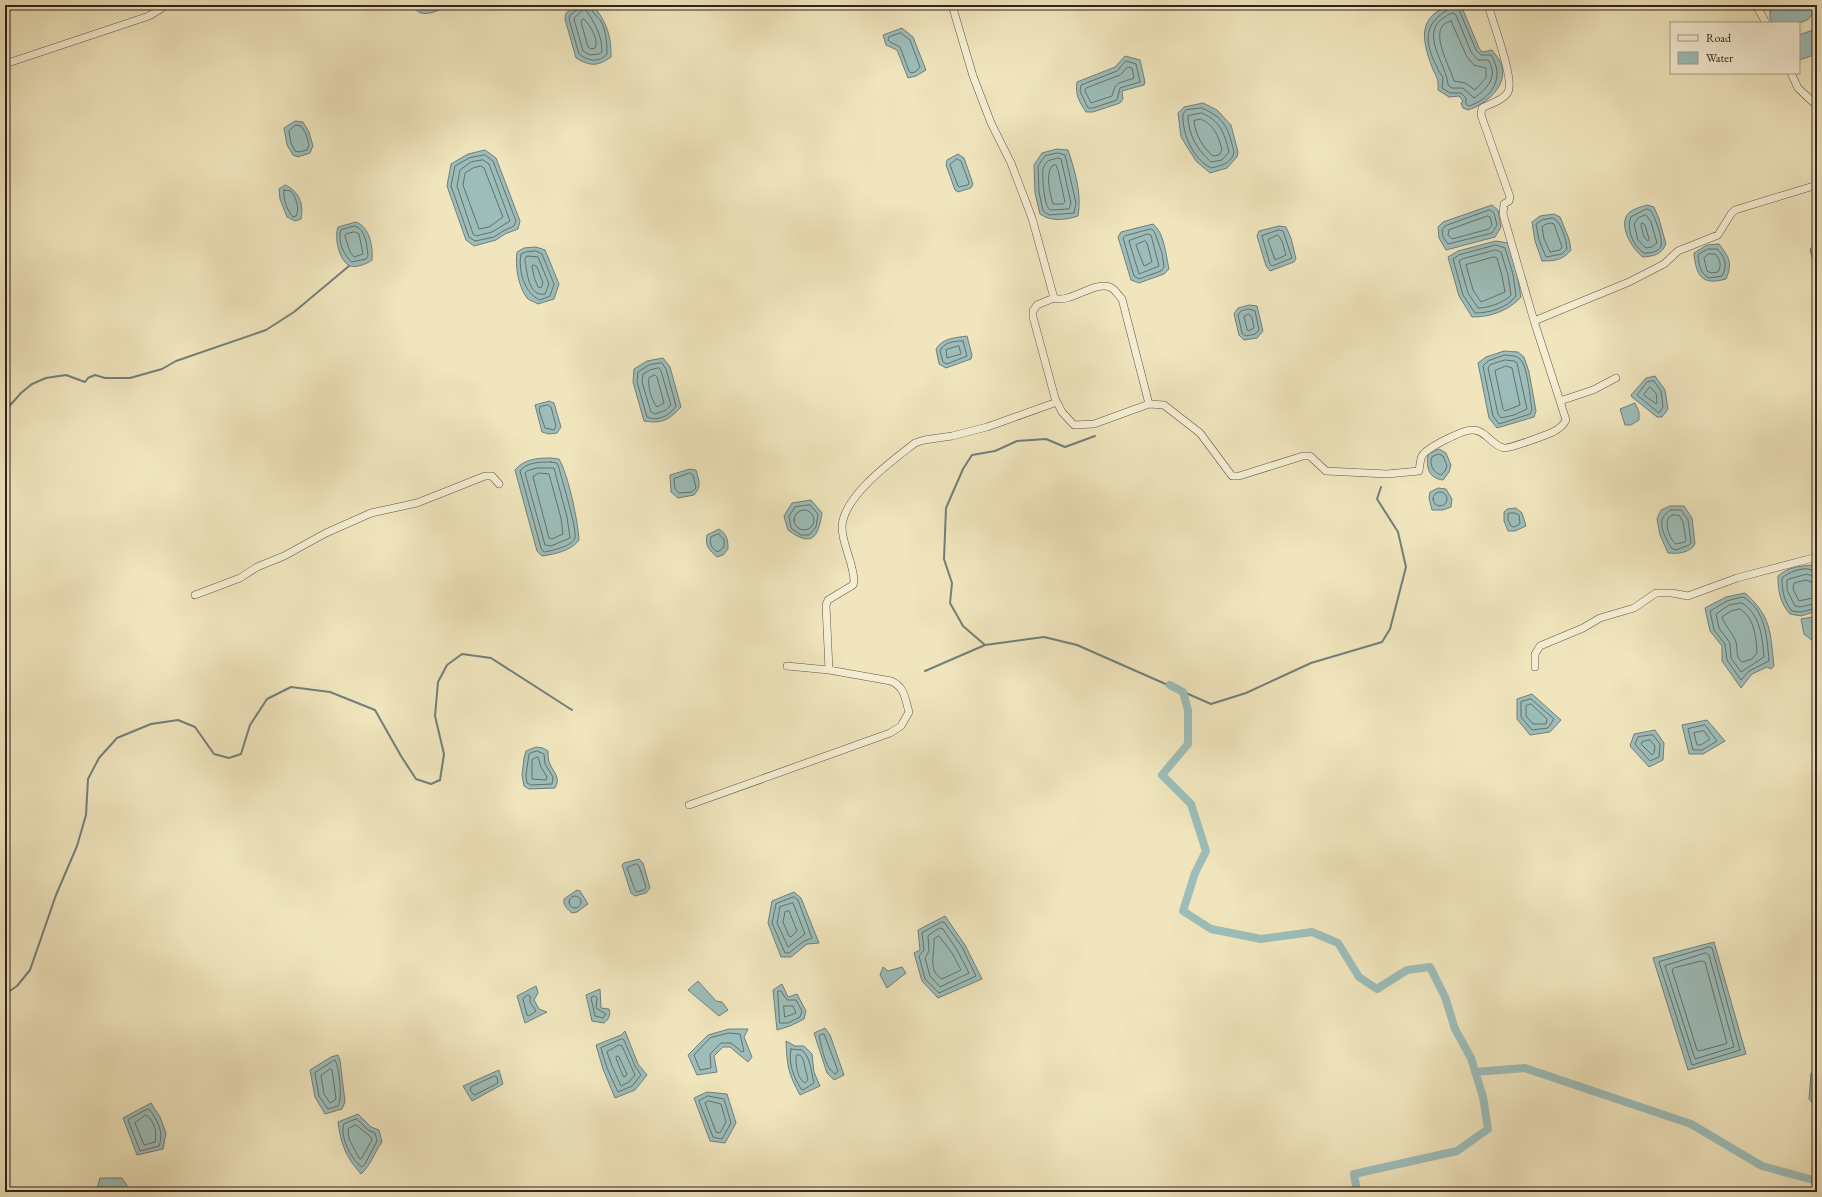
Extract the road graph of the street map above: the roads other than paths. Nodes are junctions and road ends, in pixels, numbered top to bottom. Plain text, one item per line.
1 (163, 5) edge
2 (952, 5) edge
3 (1488, 5) edge
4 (1756, 5) edge
5 (1765, 22) edge
6 (5, 64) edge
7 (1791, 74) edge
8 (1817, 106) edge
9 (1817, 185) edge
10 (1054, 298) junction
11 (1534, 321) junction
12 (1616, 378) dead end
13 (1560, 401) junction
14 (1057, 402) junction
15 (1149, 404) junction
16 (499, 484) dead end
17 (1817, 557) edge
18 (195, 595) dead end
19 (787, 666) dead end
20 (1535, 667) dead end
21 (829, 670) junction
22 (689, 805) dead end

1 - 6 street
2 - 10 street
3 - 11 street
4 - 5 street
7 - 8 street
9 - 11 street
10 - 14 street
10 - 15 street
11 - 13 street
12 - 13 street
13 - 15 street
14 - 15 street
14 - 21 street
16 - 18 street
17 - 20 street
19 - 21 street
21 - 22 street

